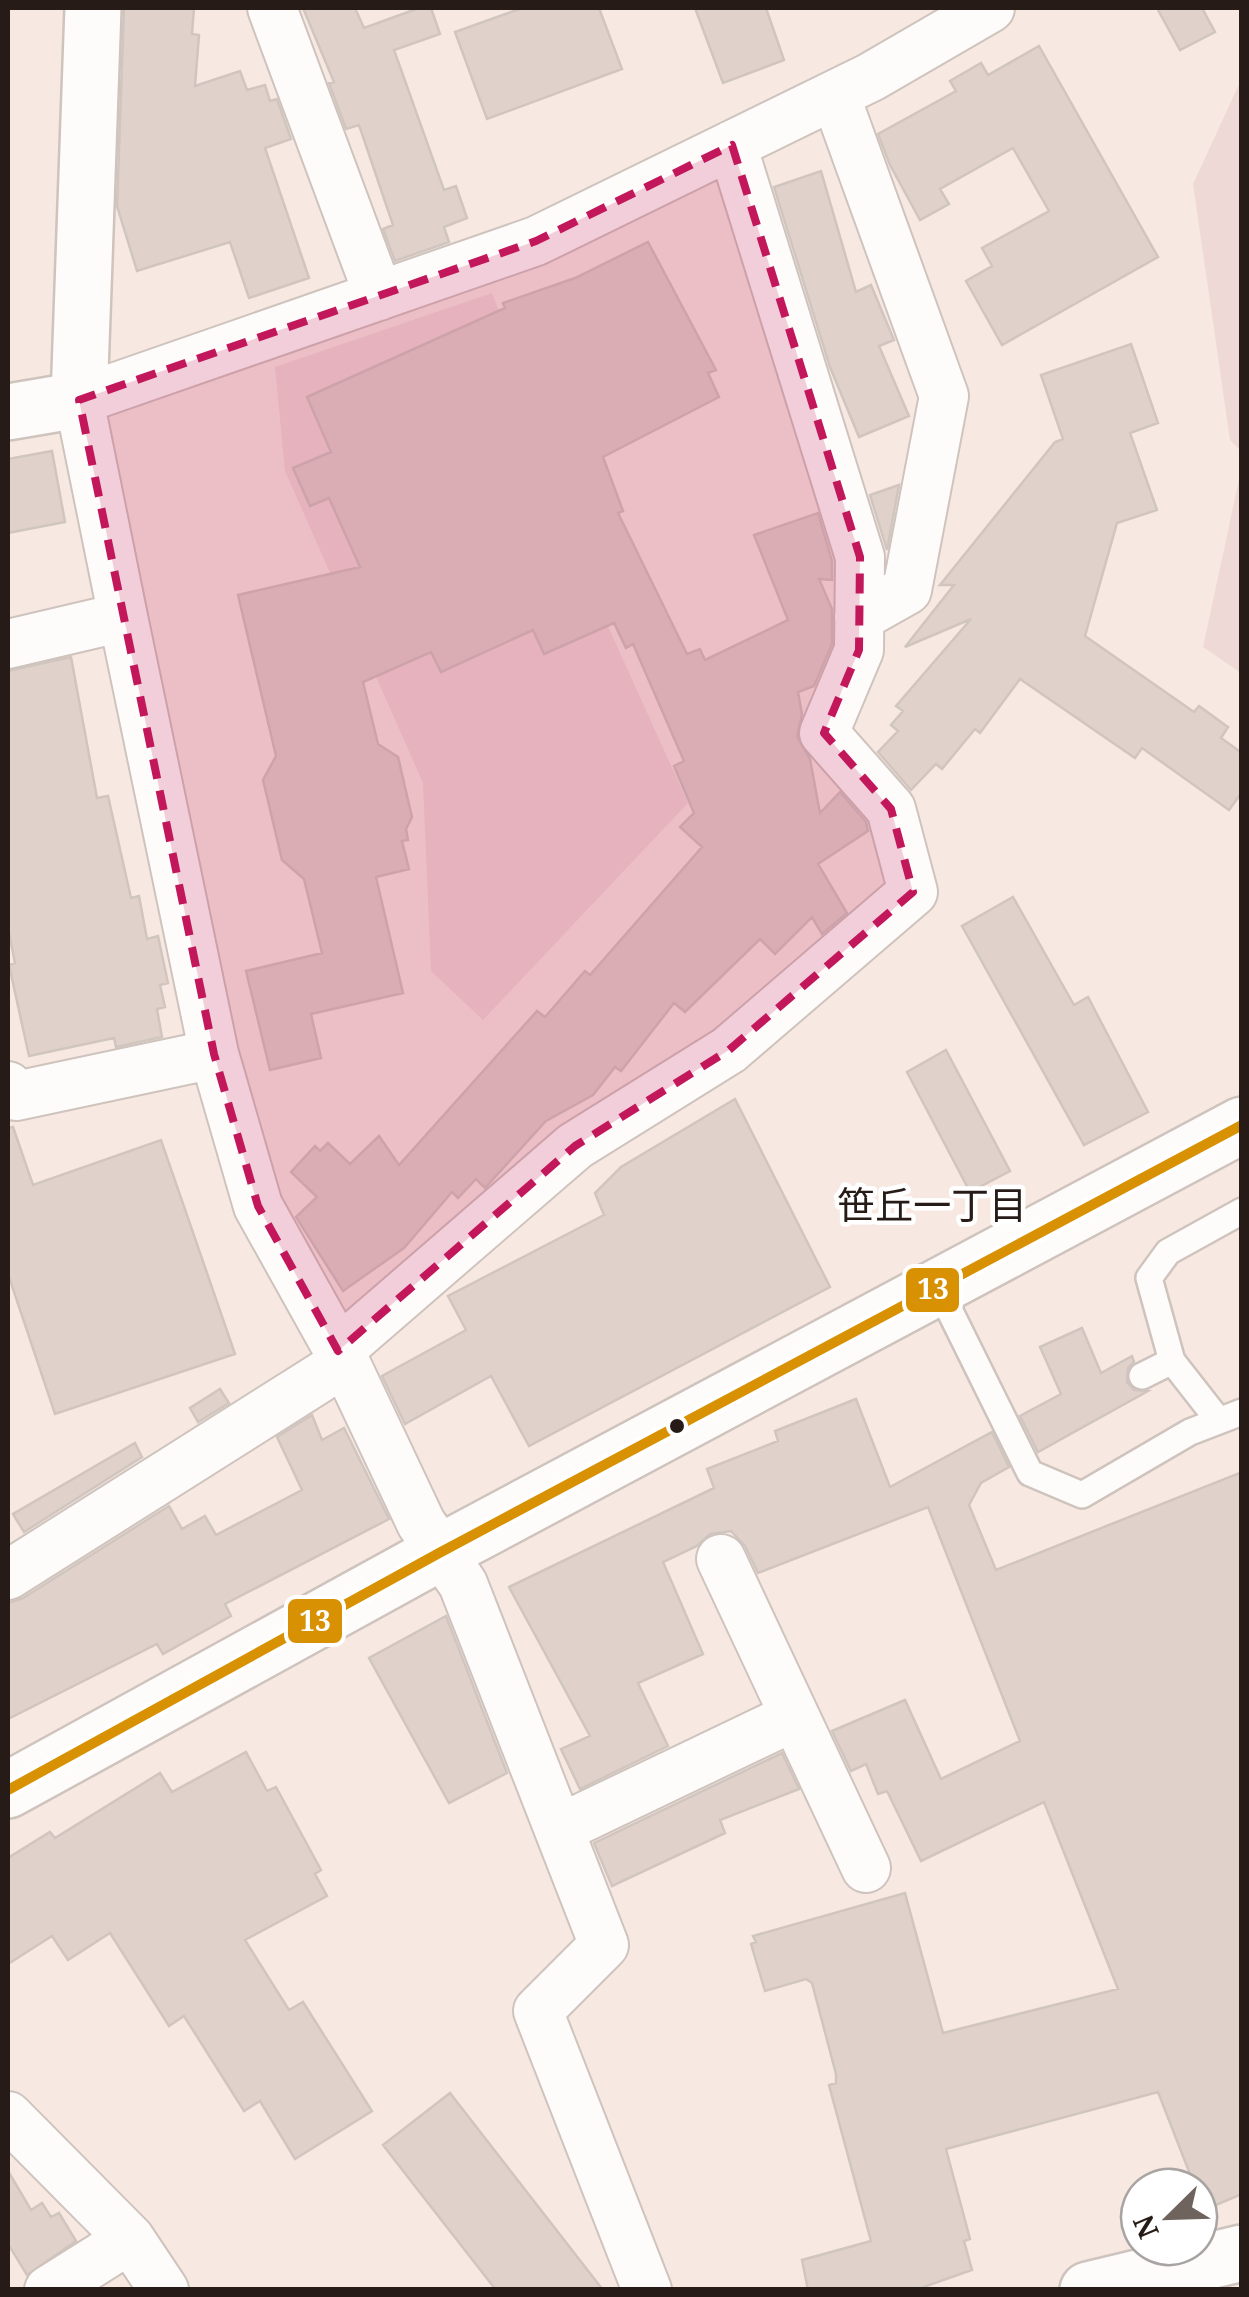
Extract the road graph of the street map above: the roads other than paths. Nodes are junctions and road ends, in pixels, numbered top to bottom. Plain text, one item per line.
1 (93, 8) edge
2 (272, 8) edge
3 (990, 8) edge
4 (835, 95) junction
5 (732, 145) junction
6 (379, 296) junction
7 (79, 400) junction
8 (8, 412) edge
9 (122, 618) junction
10 (860, 618) junction
11 (8, 644) edge
12 (214, 1054) junction
13 (8, 1086) edge
14 (1242, 1124) edge
15 (1242, 1211) edge
16 (937, 1286) junction
17 (342, 1357) junction
18 (1172, 1361) junction
19 (1142, 1376) dead end
20 (1230, 1416) edge
21 (441, 1552) junction
22 (721, 1559) dead end
23 (8, 1575) edge
24 (793, 1716) junction
25 (8, 1790) edge
26 (559, 1829) junction
27 (866, 1868) dead end
28 (8, 2116) edge
29 (130, 2239) junction
30 (1242, 2253) edge
31 (49, 2290) edge
32 (164, 2290) edge
33 (647, 2290) edge
34 (1088, 2290) edge

1 - 7 street
2 - 6 street
3 - 4 street
4 - 5 street
4 - 10 street
5 - 6 street
5 - 10 street
6 - 7 street
7 - 8 street
7 - 9 street
9 - 11 street
9 - 12 street
10 - 17 street
12 - 13 street
12 - 17 street
14 - 16 street
15 - 18 lane
16 - 20 lane
16 - 21 street
17 - 21 street
17 - 23 street
18 - 19 lane
18 - 20 lane
21 - 25 street
21 - 26 street
22 - 24 street
24 - 26 street
24 - 27 street
26 - 33 street
28 - 29 street
29 - 31 street
29 - 32 street
30 - 34 street

